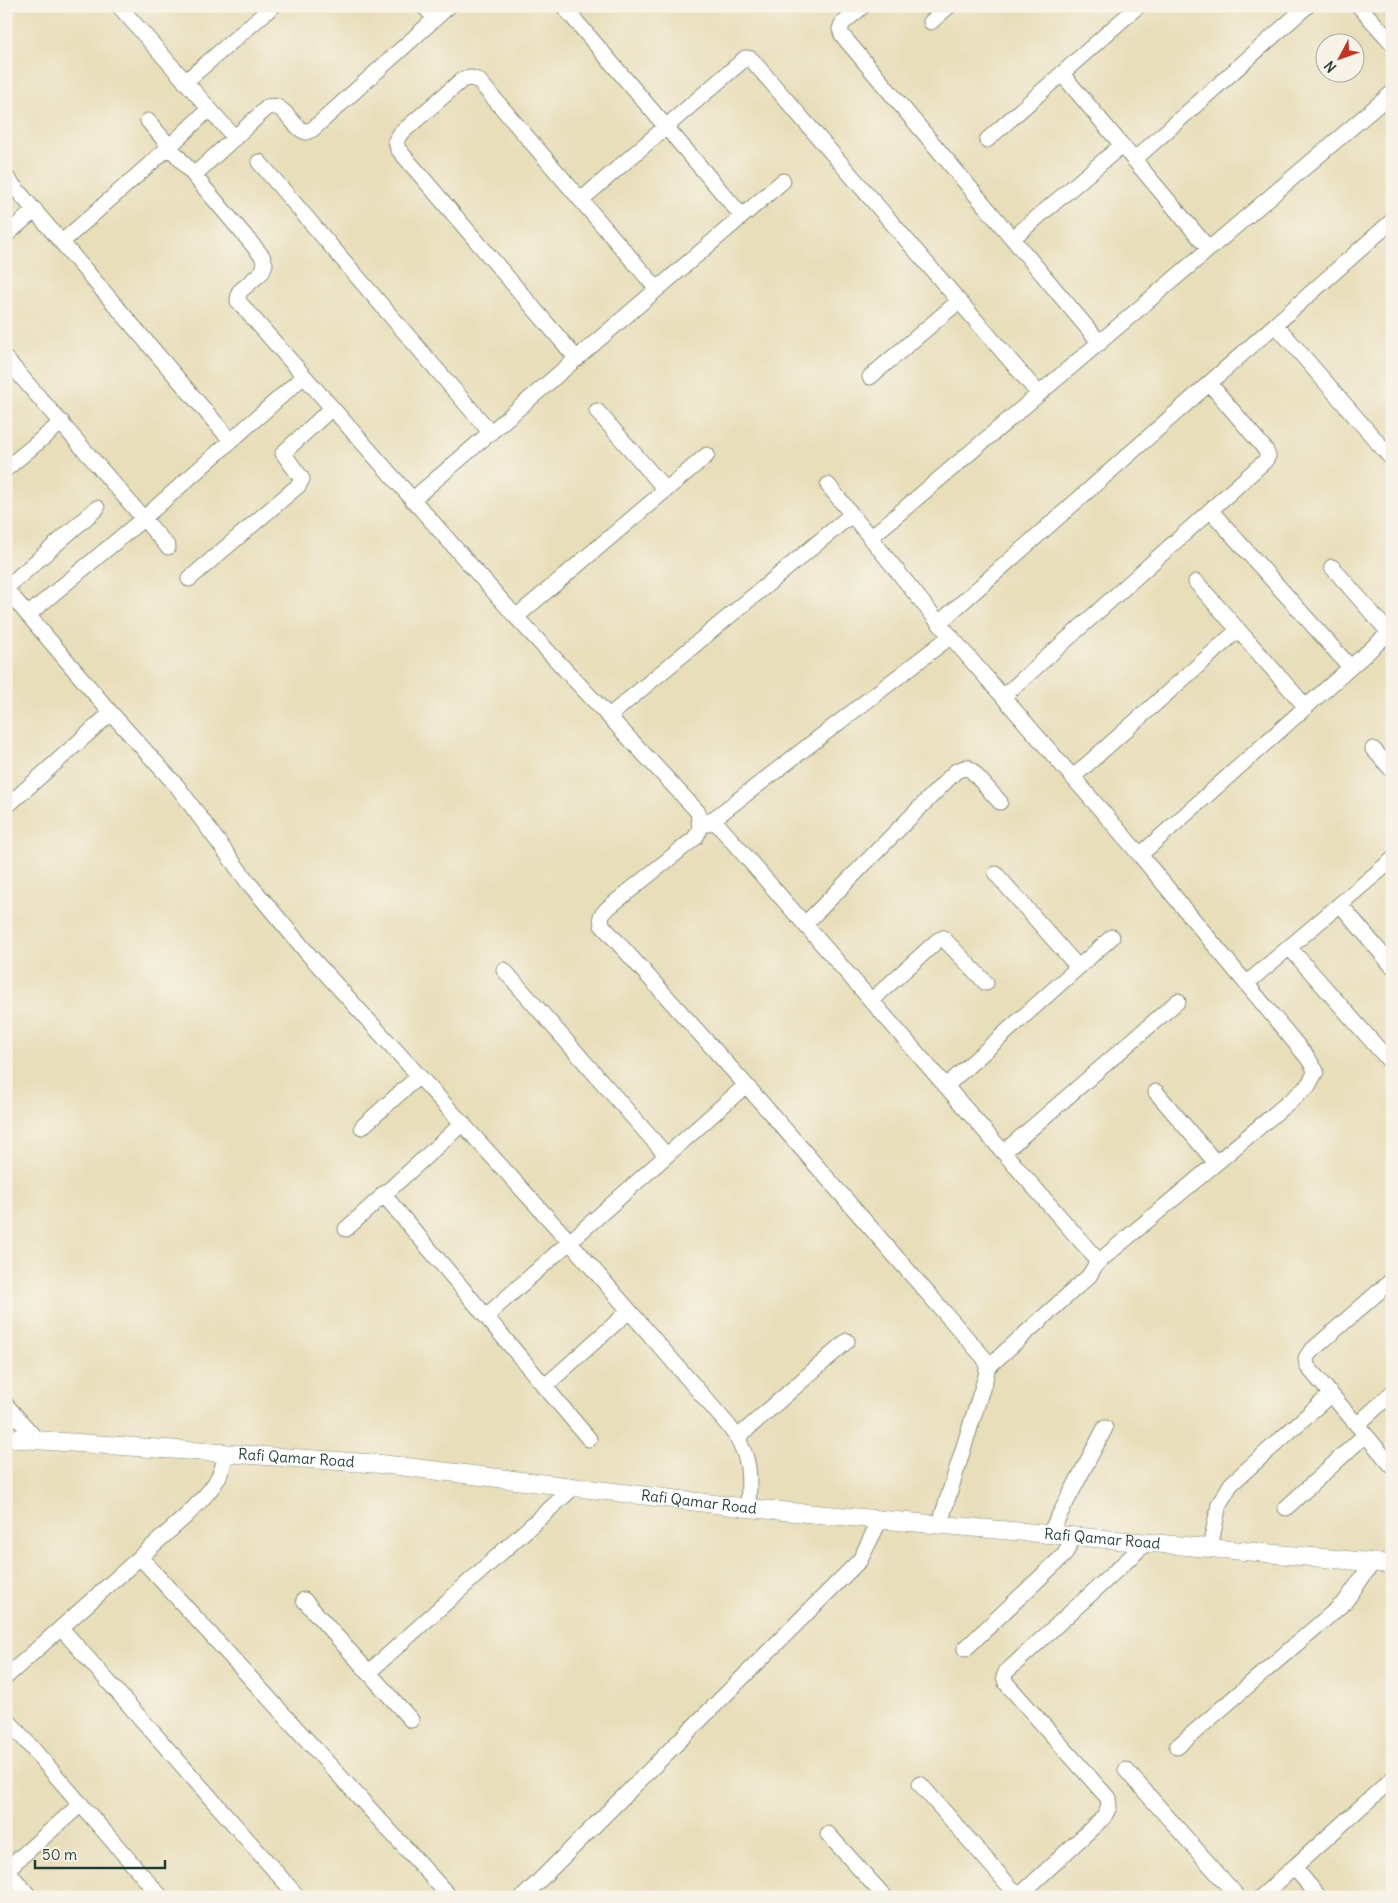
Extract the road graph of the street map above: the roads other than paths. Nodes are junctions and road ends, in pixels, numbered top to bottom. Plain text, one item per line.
1 (119, 6) edge
2 (273, 6) edge
3 (424, 6) edge
4 (449, 6) edge
5 (563, 6) edge
6 (862, 6) edge
7 (949, 6) edge
8 (1138, 6) edge
9 (1307, 6) edge
10 (1359, 6) edge
11 (435, 19) junction
12 (931, 22) dead end
13 (1392, 43) edge
14 (1062, 74) junction
15 (185, 82) junction
16 (1392, 94) edge
17 (209, 109) junction
18 (148, 121) dead end
19 (665, 127) junction
20 (235, 138) junction
21 (987, 140) dead end
22 (1122, 145) junction
23 (170, 147) junction
24 (1134, 160) junction
25 (259, 162) dead end
26 (194, 174) junction
27 (6, 177) edge
28 (783, 181) dead end
29 (581, 200) junction
30 (35, 210) junction
31 (742, 216) junction
32 (1392, 221) edge
33 (6, 235) edge
34 (1013, 238) junction
35 (62, 242) junction
36 (1210, 249) junction
37 (657, 288) junction
38 (959, 301) junction
39 (1276, 325) junction
40 (1100, 343) junction
41 (577, 359) junction
42 (9, 367) edge
43 (304, 376) junction
44 (870, 377) dead end
45 (1210, 384) junction
46 (1039, 394) junction
47 (332, 408) junction
48 (597, 411) dead end
49 (62, 422) junction
50 (491, 433) junction
51 (231, 441) junction
52 (707, 455) dead end
53 (1392, 459) edge
54 (6, 469) edge
55 (828, 485) dead end
56 (666, 490) junction
57 (412, 500) junction
58 (97, 508) dead end
59 (1211, 511) junction
60 (851, 515) junction
61 (144, 518) junction
62 (870, 538) junction
63 (168, 547) dead end
64 (1332, 567) dead end
65 (189, 579) dead end
66 (1196, 582) dead end
67 (6, 589) edge
68 (29, 614) junction
69 (516, 617) junction
70 (939, 623) junction
71 (1238, 630) junction
72 (1390, 634) edge
73 (951, 636) junction
74 (1350, 667) junction
75 (1004, 696) junction
76 (1306, 707) junction
77 (111, 714) junction
78 (609, 716) junction
79 (1373, 749) dead end
80 (1392, 770) edge
81 (1073, 777) junction
82 (1000, 802) dead end
83 (6, 807) edge
84 (713, 819) junction
85 (700, 829) junction
86 (1140, 855) junction
87 (1392, 860) edge
88 (996, 874) dead end
89 (1340, 904) junction
90 (805, 924) junction
91 (1112, 937) dead end
92 (1289, 947) junction
93 (1392, 966) edge
94 (1078, 967) junction
95 (504, 970) dead end
96 (986, 983) dead end
97 (1246, 983) junction
98 (872, 1000) junction
99 (1178, 1001) dead end
100 (1392, 1064) edge
101 (419, 1076) junction
102 (746, 1085) junction
103 (946, 1086) junction
104 (1156, 1092) dead end
105 (463, 1123) junction
106 (362, 1127) dead end
107 (1005, 1151) junction
108 (666, 1155) junction
109 (1216, 1164) junction
110 (383, 1194) junction
111 (346, 1229) dead end
112 (569, 1241) junction
113 (1097, 1263) junction
114 (1392, 1280) edge
115 (629, 1312) junction
116 (486, 1316) junction
117 (847, 1341) dead end
118 (988, 1368) junction
119 (544, 1387) junction
120 (1392, 1393) edge
121 (1331, 1394) junction
122 (6, 1405) edge
123 (1105, 1428) dead end
124 (1361, 1430) junction
125 (738, 1437) junction
126 (6, 1438) edge
127 (589, 1439) dead end
128 (36, 1440) junction
129 (225, 1453) junction
130 (1392, 1466) edge
131 (574, 1487) junction
132 (748, 1508) junction
133 (1286, 1508) dead end
134 (880, 1520) junction
135 (940, 1523) junction
136 (1050, 1533) junction
137 (1074, 1536) junction
138 (1147, 1542) junction
139 (1210, 1548) junction
140 (140, 1557) junction
141 (1373, 1562) junction
142 (1392, 1564) edge
143 (304, 1600) dead end
144 (61, 1628) junction
145 (965, 1649) dead end
146 (369, 1672) junction
147 (6, 1677) edge
148 (6, 1718) edge
149 (411, 1720) dead end
150 (1178, 1747) dead end
151 (1126, 1770) dead end
152 (1392, 1779) edge
153 (920, 1784) dead end
154 (81, 1804) junction
155 (828, 1834) dead end
156 (1294, 1867) junction
157 (6, 1870) edge
158 (877, 1894) edge
159 (30, 1897) edge
160 (161, 1897) edge
161 (298, 1897) edge
162 (450, 1897) edge
163 (524, 1897) edge
164 (1019, 1897) edge
165 (1238, 1897) edge
166 (1261, 1897) edge
167 (1319, 1897) edge

1 - 15 street
2 - 15 street
3 - 11 street
4 - 11 street
5 - 19 street
6 - 34 street
7 - 12 street
8 - 14 street
9 - 24 street
10 - 13 street
11 - 20 street
14 - 21 street
14 - 22 street
15 - 17 street
16 - 36 street
17 - 20 street
17 - 23 street
18 - 23 street
19 - 29 street
19 - 31 street
19 - 38 street
20 - 26 street
22 - 24 street
22 - 34 street
23 - 26 street
23 - 35 street
24 - 36 street
25 - 50 street
26 - 43 street
27 - 30 street
28 - 31 street
29 - 37 street
29 - 41 street
30 - 33 street
30 - 35 street
31 - 37 street
32 - 39 street
34 - 40 street
35 - 51 street
36 - 40 street
37 - 41 street
38 - 44 street
38 - 46 street
39 - 45 street
39 - 53 street
40 - 46 street
41 - 50 street
42 - 49 street
43 - 47 street
43 - 51 street
45 - 59 street
45 - 70 street
46 - 62 street
47 - 57 street
47 - 65 street
48 - 56 street
49 - 54 street
49 - 61 street
50 - 57 street
51 - 61 street
52 - 56 street
55 - 60 street
56 - 69 street
57 - 69 street
58 - 67 street
59 - 74 street
59 - 75 street
60 - 62 street
60 - 78 street
61 - 63 street
61 - 68 street
62 - 70 street
64 - 72 street
66 - 71 street
67 - 68 street
68 - 77 street
69 - 78 street
70 - 73 street
71 - 76 street
71 - 81 street
72 - 74 street
73 - 75 street
73 - 84 street
74 - 76 street
75 - 81 street
76 - 86 street
77 - 83 street
77 - 101 street
78 - 85 street
79 - 80 street
81 - 86 street
82 - 90 street
84 - 85 street
84 - 90 street
85 - 102 street
86 - 97 street
87 - 89 street
88 - 94 street
89 - 92 street
89 - 93 street
90 - 98 street
91 - 94 street
92 - 97 street
92 - 100 street
94 - 103 street
95 - 108 street
96 - 98 street
97 - 109 street
98 - 103 street
99 - 107 street
101 - 105 street
101 - 106 street
102 - 108 street
102 - 118 street
103 - 107 street
104 - 109 street
105 - 110 street
105 - 112 street
107 - 113 street
108 - 112 street
109 - 113 street
110 - 111 street
110 - 116 street
112 - 115 street
112 - 116 street
113 - 118 street
114 - 121 street
115 - 119 street
115 - 125 street
116 - 119 street
117 - 125 street
118 - 135 street
119 - 127 street
120 - 124 street
121 - 124 street
121 - 139 street
122 - 128 street
123 - 136 street
124 - 130 street
124 - 133 street
125 - 132 street
126 - 128 street, Rafi Qamar Road
128 - 129 street, Rafi Qamar Road
129 - 131 street, Rafi Qamar Road
129 - 140 street
131 - 132 street, Rafi Qamar Road
131 - 146 street
132 - 134 street, Rafi Qamar Road
134 - 135 street, Rafi Qamar Road
134 - 163 street
135 - 136 street, Rafi Qamar Road
136 - 137 street, Rafi Qamar Road
137 - 138 street, Rafi Qamar Road
137 - 145 street
138 - 139 street, Rafi Qamar Road
138 - 164 street
139 - 141 street, Rafi Qamar Road
140 - 144 street
140 - 162 street
141 - 142 street, Rafi Qamar Road
141 - 150 street
143 - 146 street
144 - 147 street
144 - 161 street
146 - 149 street
148 - 154 street
151 - 165 street
152 - 156 street
153 - 164 street
154 - 157 street
154 - 160 street
155 - 158 street
156 - 166 street
156 - 167 street
157 - 159 street

